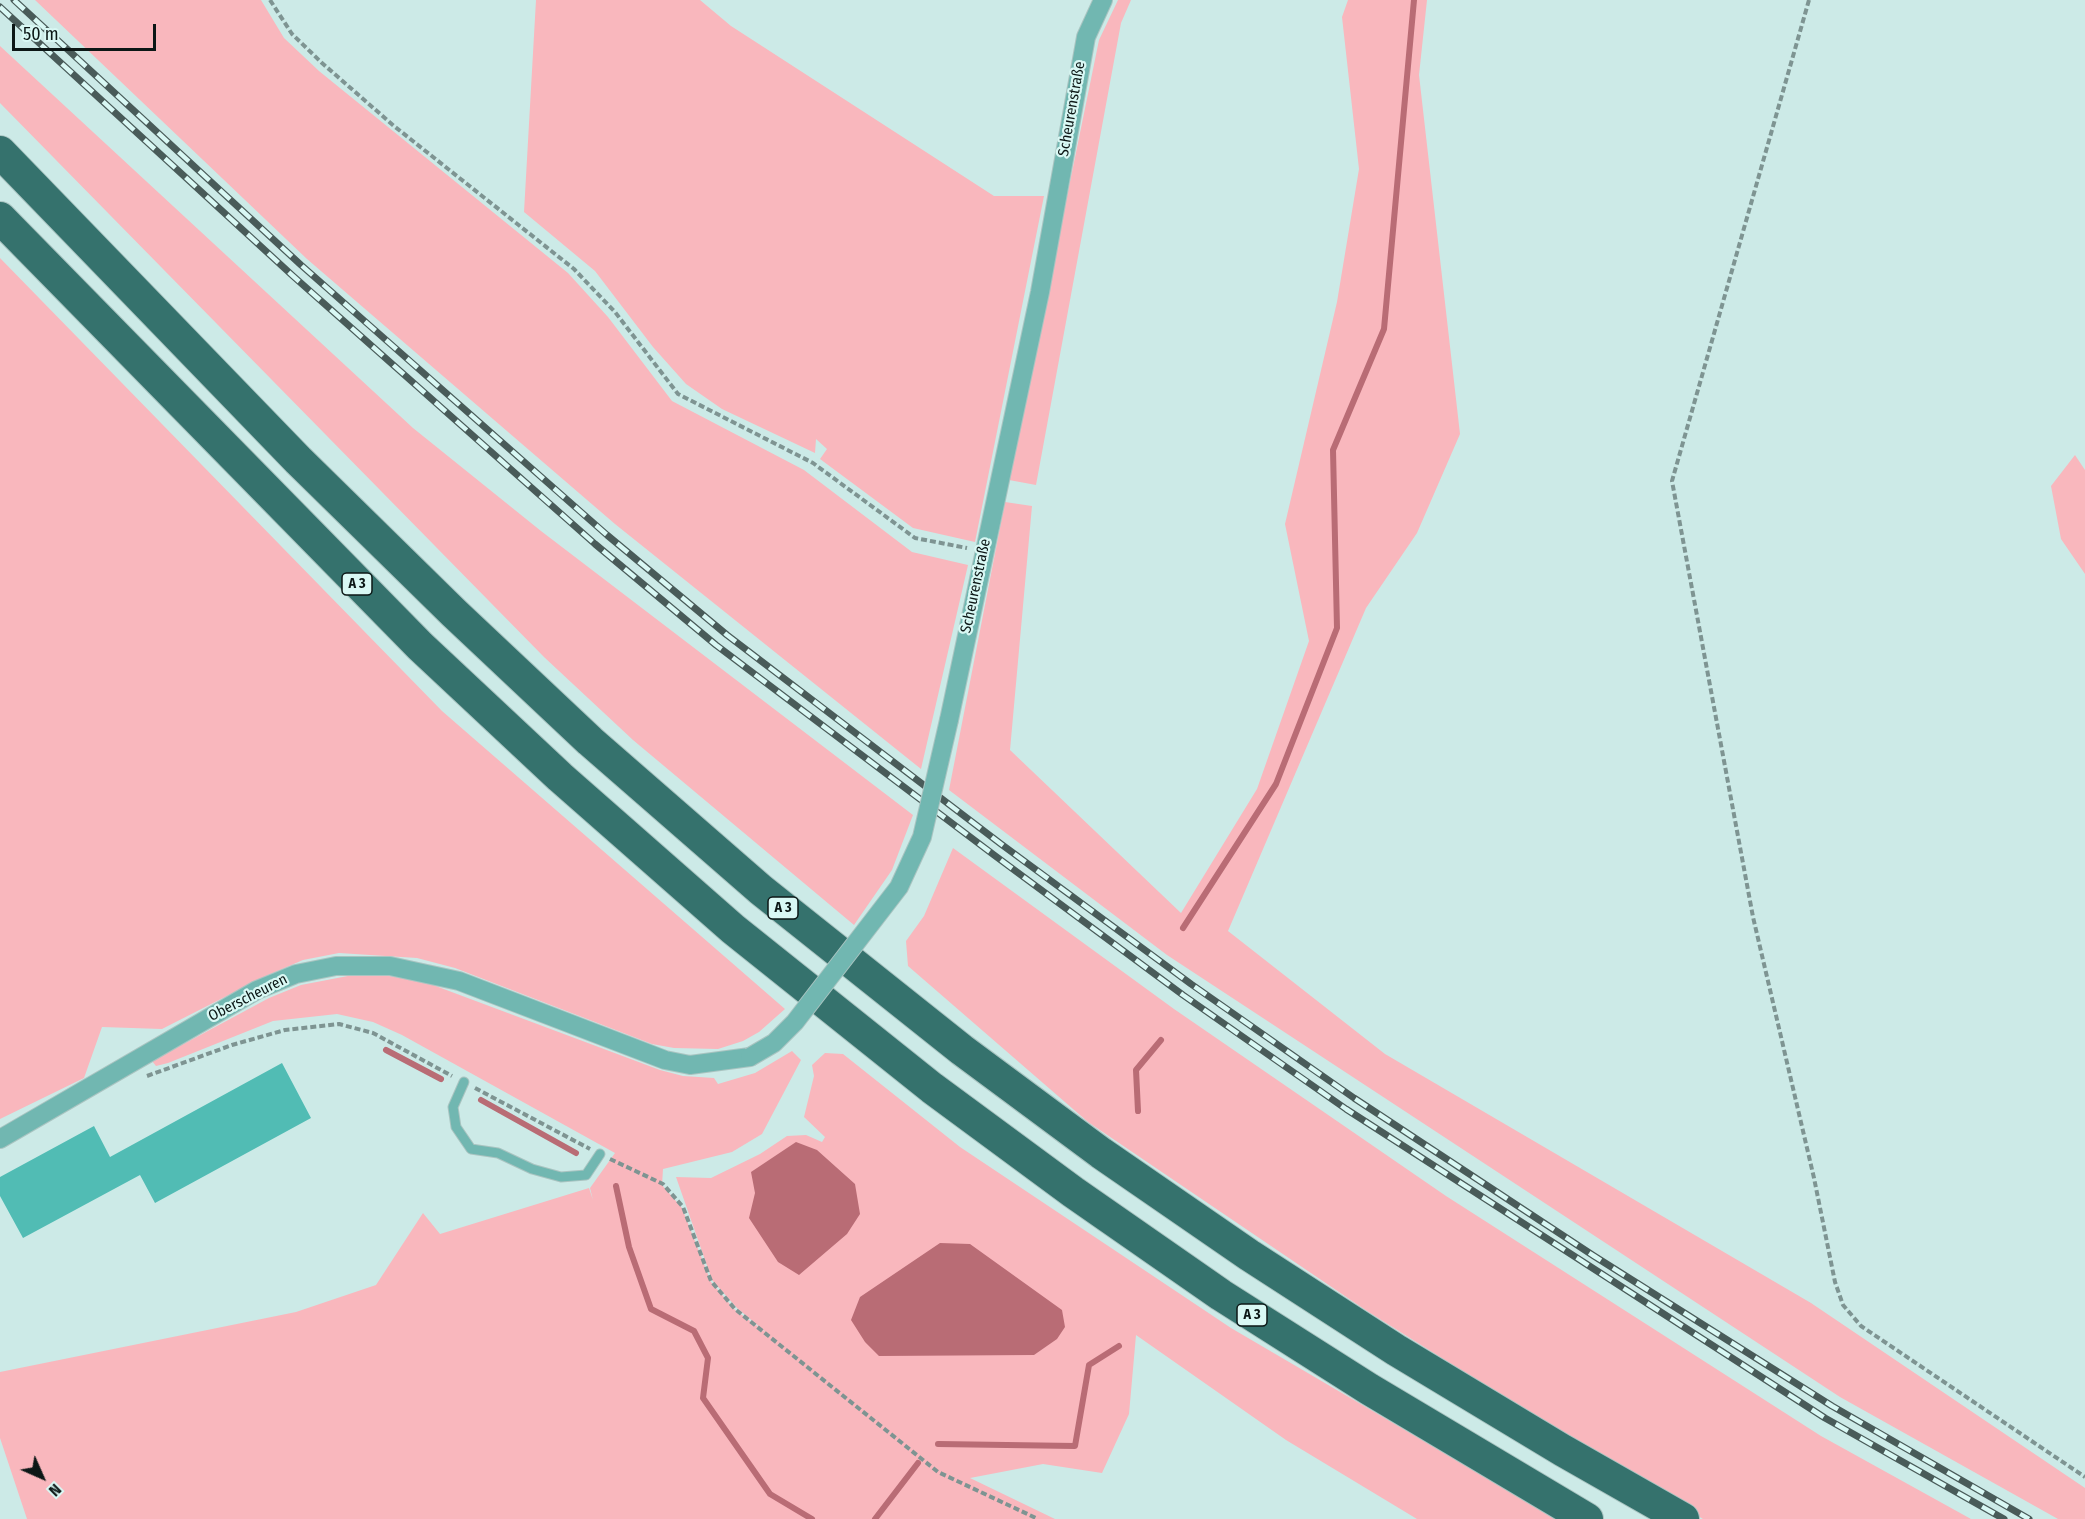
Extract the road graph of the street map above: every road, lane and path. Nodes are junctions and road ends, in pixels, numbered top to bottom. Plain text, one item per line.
1 (270, 0) edge
2 (1103, 0) edge
3 (1809, 0) edge
4 (0, 152) edge
5 (0, 218) edge
6 (983, 552) junction
7 (690, 1065) joint
8 (123, 1067) junction
9 (464, 1082) junction
10 (0, 1139) edge
11 (600, 1154) junction
12 (2085, 1477) edge
13 (1038, 1519) edge
14 (1587, 1519) edge
15 (1683, 1519) edge

1 - 6 path
2 - 6 street, Scheurenstraße
3 - 12 path
4 - 15 highway, A 3
5 - 14 highway, A 3
6 - 7 street, Scheurenstraße, bridge
7 - 8 street, Oberscheuren
8 - 9 path
8 - 10 street, Oberscheuren
9 - 11 path
9 - 11 lane
11 - 13 path

